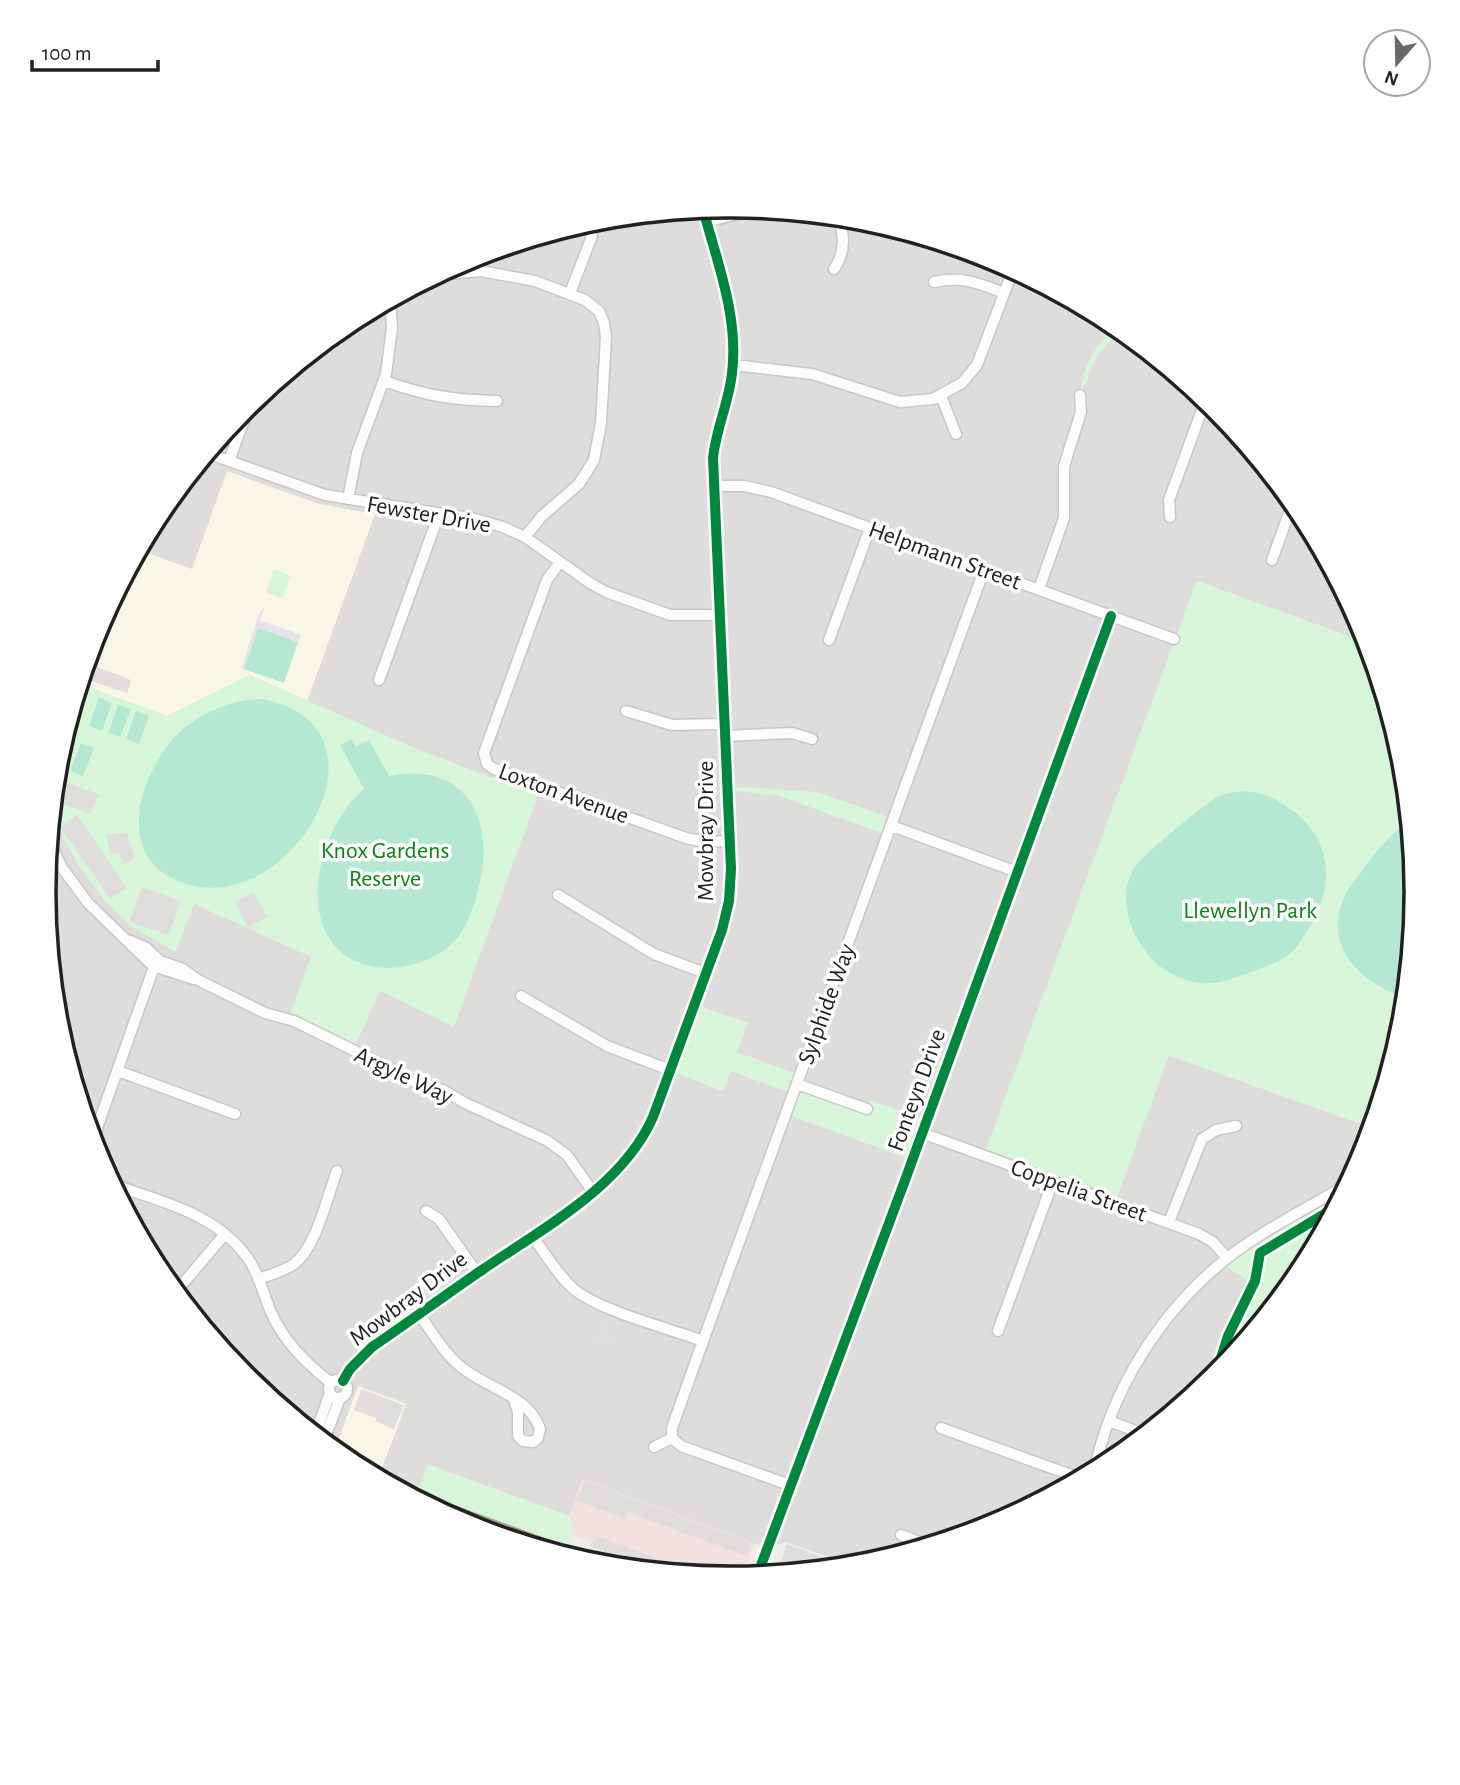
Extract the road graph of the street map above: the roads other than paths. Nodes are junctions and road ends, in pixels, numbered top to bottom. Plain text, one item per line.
1 (720, 218) edge
2 (706, 222) joint
3 (842, 228) edge
4 (592, 236) dead end
5 (834, 269) dead end
6 (467, 272) edge
7 (1009, 280) edge
8 (934, 282) dead end
9 (570, 293) junction
10 (1004, 293) junction
11 (391, 310) edge
12 (733, 366) junction
13 (384, 381) junction
14 (1080, 395) dead end
15 (941, 396) junction
16 (498, 401) dead end
17 (1202, 411) edge
18 (240, 430) edge
19 (956, 434) dead end
20 (216, 456) edge
21 (229, 461) junction
22 (713, 486) junction
23 (348, 499) junction
24 (439, 514) junction
25 (1288, 515) edge
26 (1170, 517) dead end
27 (870, 528) junction
28 (525, 537) junction
29 (1272, 560) dead end
30 (559, 562) junction
31 (984, 570) junction
32 (1039, 589) junction
33 (719, 615) junction
34 (1111, 616) junction
35 (1174, 639) dead end
36 (829, 640) dead end
37 (379, 680) dead end
38 (626, 711) dead end
39 (724, 723) junction
40 (726, 736) junction
41 (812, 739) dead end
42 (892, 826) junction
43 (730, 841) junction
44 (57, 856) edge
45 (1017, 872) junction
46 (558, 895) dead end
47 (158, 964) junction
48 (705, 973) junction
49 (522, 996) dead end
50 (670, 1070) junction
51 (118, 1071) junction
52 (797, 1084) junction
53 (867, 1109) dead end
54 (235, 1114) dead end
55 (98, 1126) edge
56 (1236, 1126) dead end
57 (922, 1133) junction
58 (337, 1171) dead end
59 (1053, 1181) junction
60 (125, 1189) edge
61 (593, 1192) junction
62 (1333, 1193) edge
63 (426, 1211) dead end
64 (1169, 1223) junction
65 (225, 1234) junction
66 (532, 1236) junction
67 (1227, 1258) junction
68 (477, 1273) junction
69 (258, 1279) junction
70 (182, 1285) edge
71 (419, 1314) junction
72 (998, 1331) dead end
73 (703, 1341) junction
74 (336, 1389) junction
75 (514, 1399) dead end
76 (1109, 1421) junction
77 (941, 1428) dead end
78 (325, 1431) edge
79 (1135, 1431) edge
80 (672, 1438) junction
81 (654, 1447) dead end
82 (1099, 1456) edge
83 (1069, 1474) edge
84 (792, 1486) junction
85 (901, 1535) dead end
86 (916, 1541) edge
87 (761, 1565) edge

1 - 2 street
2 - 12 street, Mowbray Drive
3 - 5 street
4 - 9 street
6 - 9 street
7 - 10 street
8 - 10 street
9 - 28 street
10 - 15 street
11 - 13 street
12 - 15 street
12 - 22 street, Mowbray Drive
13 - 16 street
13 - 23 street
14 - 32 street
15 - 19 street
17 - 26 street
18 - 21 street
20 - 21 street, Fewster Drive
21 - 23 street, Fewster Drive
22 - 27 street, Helpmann Street
22 - 33 street, Mowbray Drive
23 - 24 street, Fewster Drive
24 - 28 street, Fewster Drive
24 - 37 street
25 - 29 street
27 - 31 street, Helpmann Street
27 - 36 street
28 - 30 street, Fewster Drive
30 - 33 street, Fewster Drive
30 - 43 street, Loxton Avenue
31 - 32 street, Helpmann Street
31 - 42 street, Sylphide Way
32 - 34 street, Helpmann Street
33 - 39 street, Mowbray Drive
34 - 35 street, Helpmann Street
34 - 45 street, Fonteyn Drive
38 - 39 street
39 - 40 street, Mowbray Drive
40 - 41 street
40 - 43 street, Mowbray Drive
42 - 45 street
42 - 52 street, Sylphide Way
43 - 48 street, Mowbray Drive
44 - 47 street
45 - 57 street, Fonteyn Drive
46 - 48 street
47 - 51 street
47 - 61 street, Argyle Way
48 - 50 street, Mowbray Drive
49 - 50 street
50 - 61 street, Mowbray Drive
51 - 54 street
51 - 55 street
52 - 53 street
52 - 73 street, Sylphide Way
56 - 64 street
57 - 59 street, Coppelia Street
57 - 84 street, Fonteyn Drive
58 - 69 street
59 - 64 street, Coppelia Street
59 - 72 street
60 - 65 street
61 - 66 street, Mowbray Drive
62 - 67 street
63 - 68 street
64 - 67 street, Coppelia Street
65 - 69 street
65 - 70 street
66 - 68 street, Mowbray Drive
66 - 73 street
67 - 76 street
68 - 71 street, Mowbray Drive
69 - 74 street
71 - 74 street, Mowbray Drive
71 - 75 street
73 - 80 street, Sylphide Way
74 - 78 street, Mowbray Drive
76 - 79 street
76 - 82 street
77 - 83 street
80 - 81 street
80 - 84 street
84 - 87 street, Fonteyn Drive
85 - 86 street

